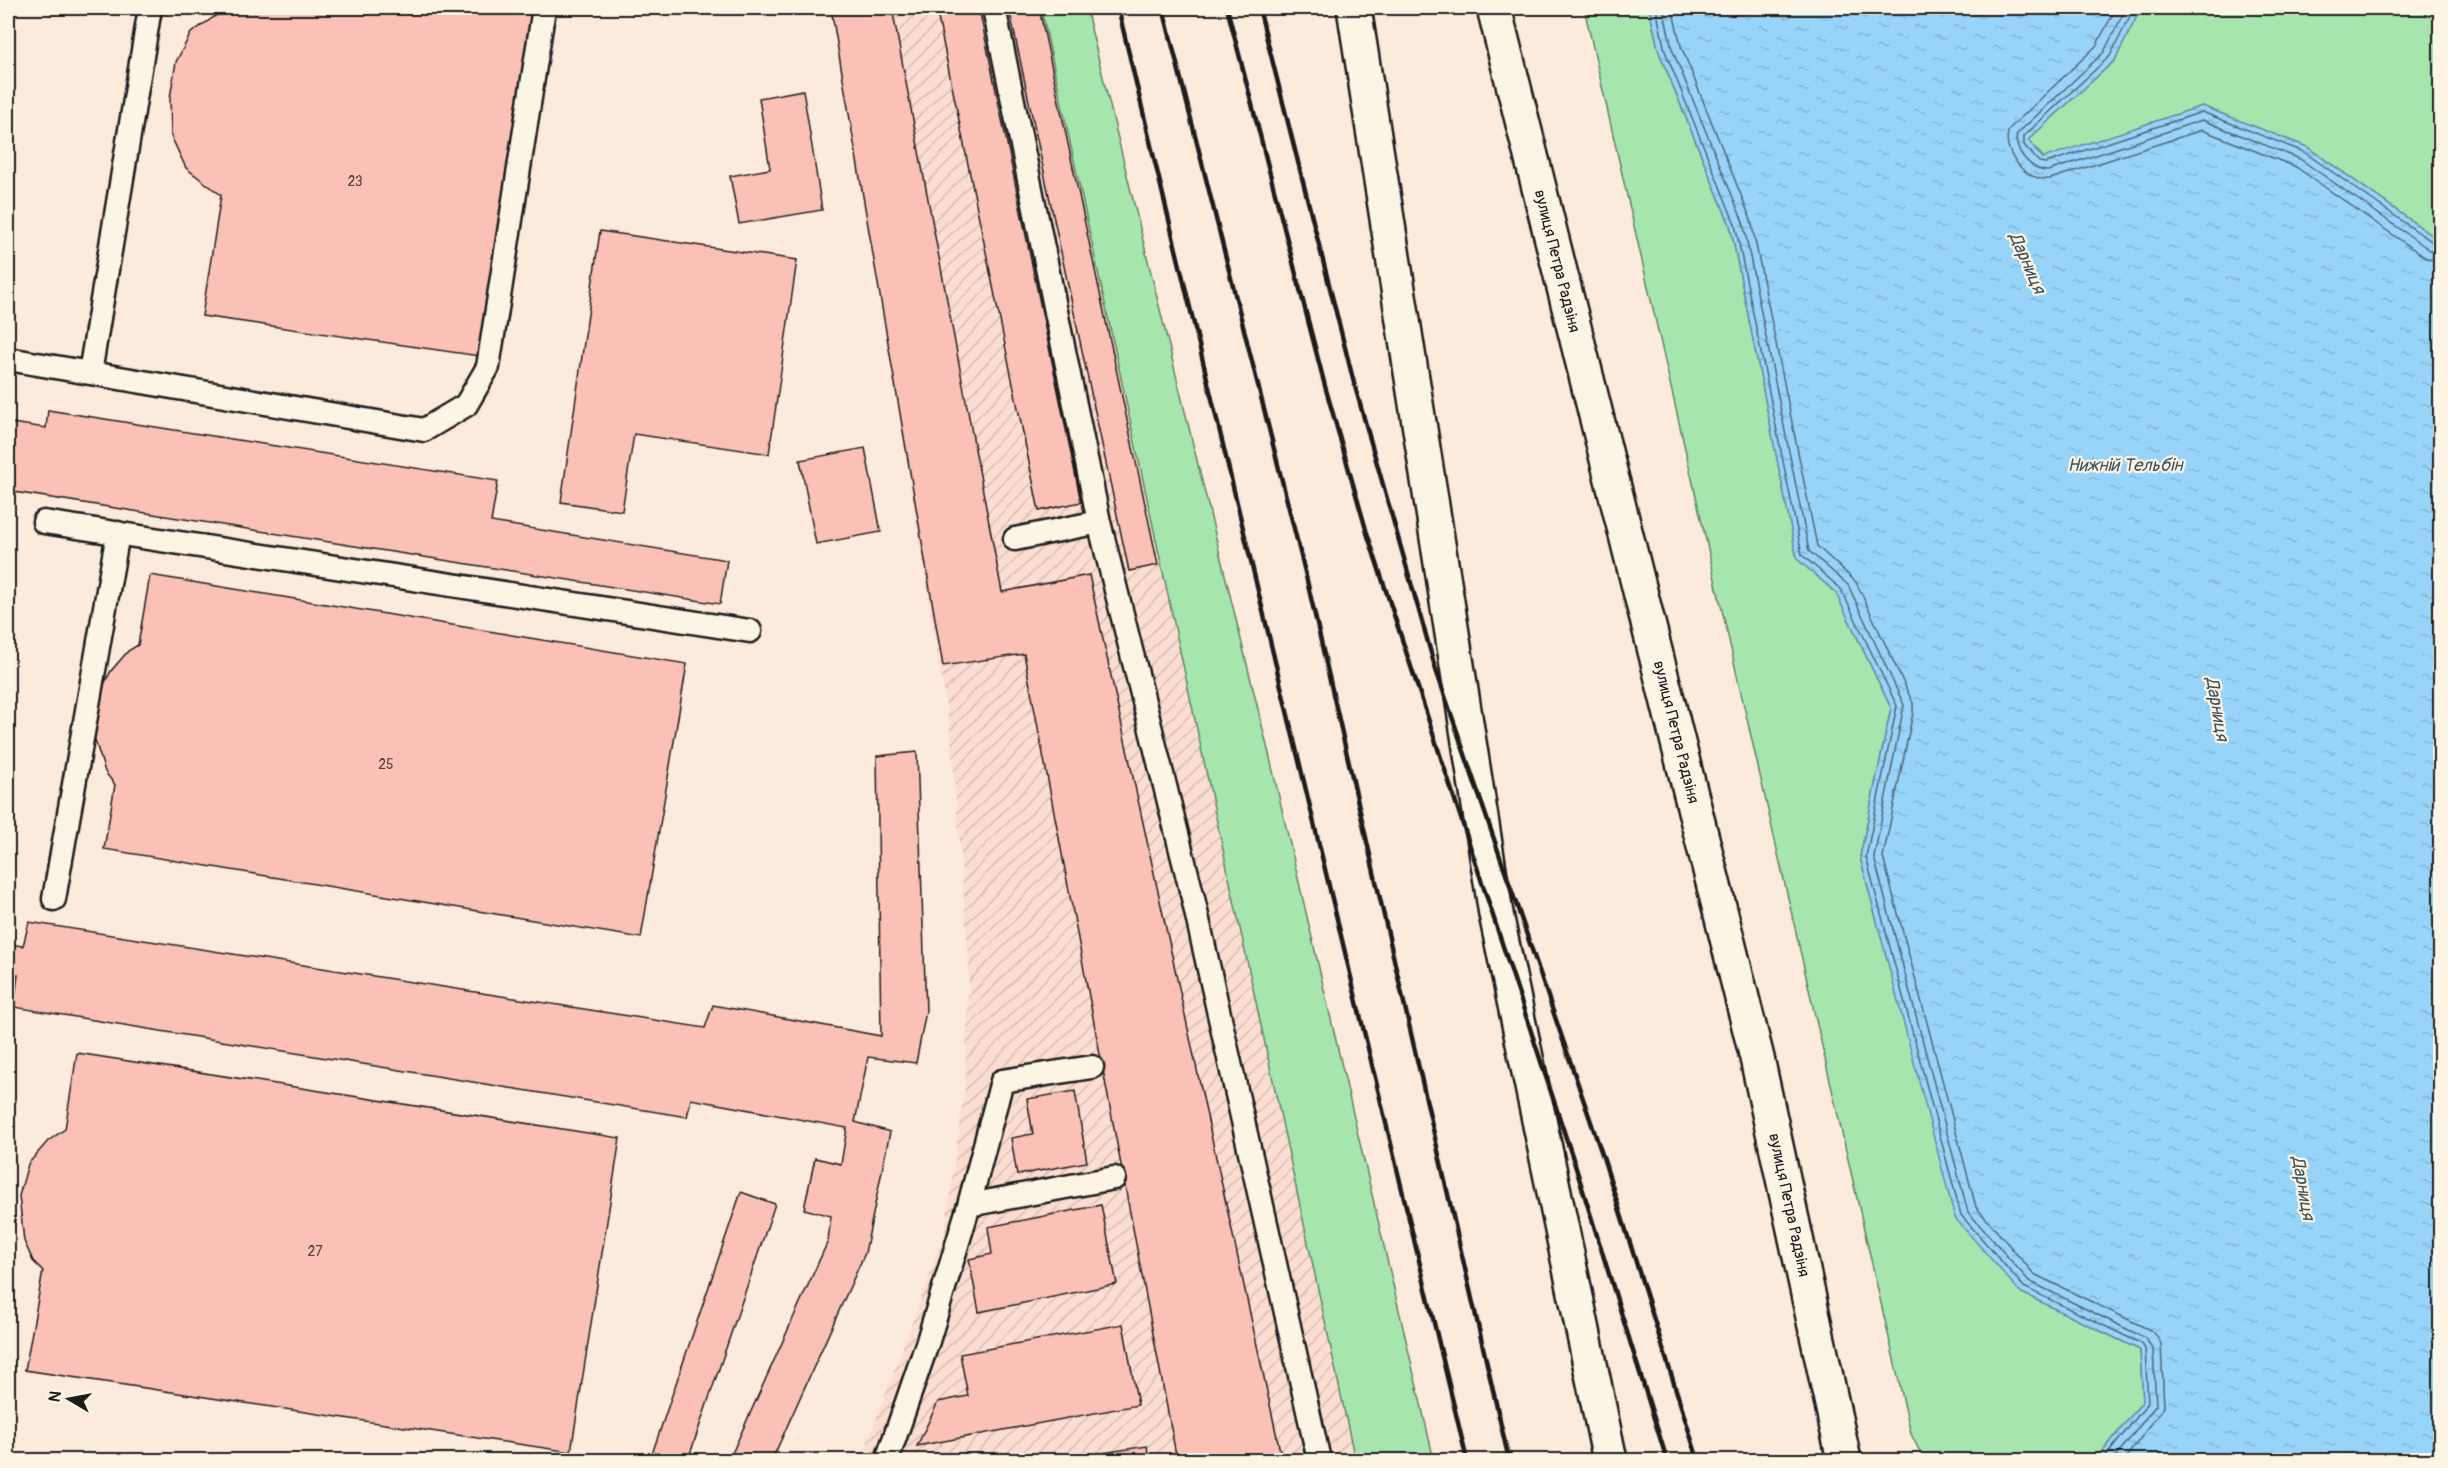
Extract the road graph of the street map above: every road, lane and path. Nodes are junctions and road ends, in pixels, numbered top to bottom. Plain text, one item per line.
1 (150, 8) edge
2 (544, 8) edge
3 (994, 8) edge
4 (1354, 8) edge
5 (1494, 8) edge
6 (8, 359) edge
7 (90, 373) junction
8 (44, 522) dead end
9 (1099, 522) junction
10 (118, 533) junction
11 (1015, 539) dead end
12 (750, 631) dead end
13 (54, 899) dead end
14 (1092, 1067) dead end
15 (1114, 1178) dead end
16 (969, 1205) junction
17 (887, 1461) edge
18 (1319, 1461) edge
19 (1610, 1461) edge
20 (1844, 1461) edge

1 - 7 lane
2 - 7 lane
3 - 9 lane
4 - 19 main road
5 - 20 main road, вулиця Петра Радзіня
6 - 7 lane
8 - 10 lane
9 - 11 lane
9 - 18 lane
10 - 12 lane
10 - 13 lane
14 - 16 lane
15 - 16 lane
16 - 17 lane

